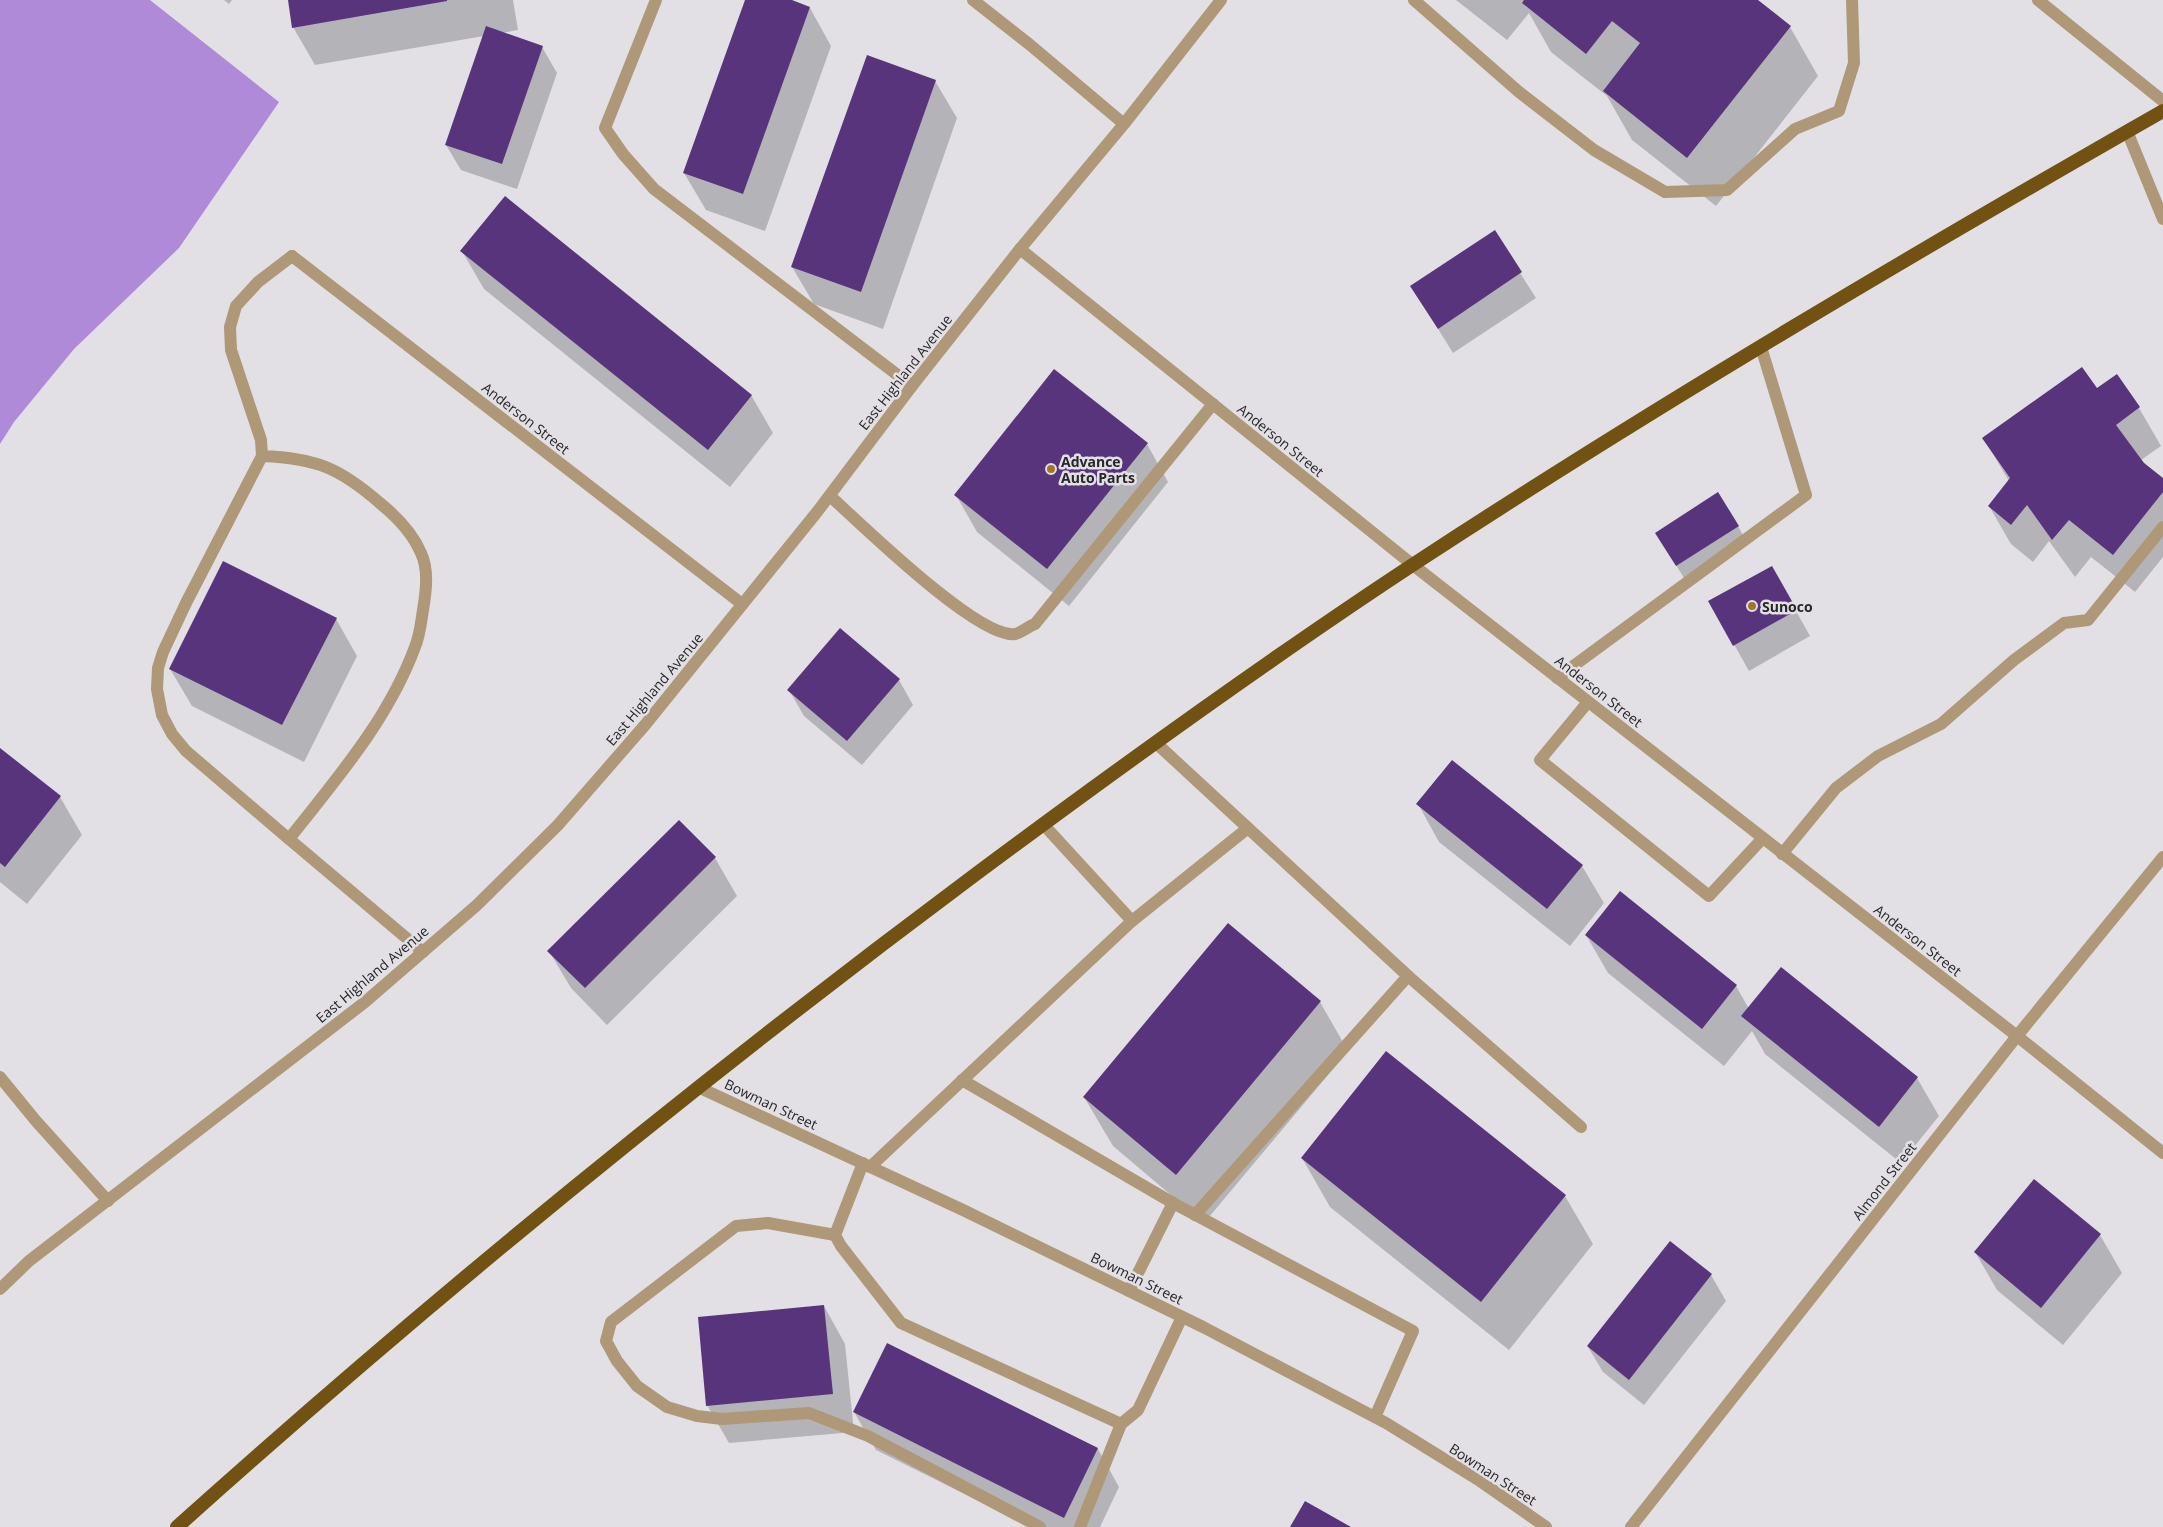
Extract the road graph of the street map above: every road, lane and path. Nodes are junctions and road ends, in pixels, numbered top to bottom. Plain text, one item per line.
1 (656, 0) edge
2 (973, 0) edge
3 (1221, 0) edge
4 (1414, 0) edge
5 (1852, 0) edge
6 (2038, 0) edge
7 (2163, 101) edge
8 (2163, 111) edge
9 (1124, 124) junction
10 (2127, 131) junction
11 (2163, 219) edge
12 (1020, 249) junction
13 (1761, 348) junction
14 (912, 386) junction
15 (1213, 404) junction
16 (262, 456) junction
17 (830, 496) junction
18 (2163, 527) edge
19 (1413, 565) junction
20 (742, 604) junction
21 (1558, 678) junction
22 (1588, 702) junction
23 (1156, 743) junction
24 (1043, 824) junction
25 (1248, 828) junction
26 (1763, 838) junction
27 (289, 839) junction
28 (1782, 854) junction
29 (2163, 857) edge
30 (1132, 921) junction
31 (423, 952) junction
32 (1408, 976) junction
33 (2017, 1036) junction
34 (0, 1077) edge
35 (962, 1080) junction
36 (698, 1087) junction
37 (1581, 1127) dead end
38 (2163, 1153) edge
39 (866, 1165) junction
40 (108, 1201) junction
41 (1173, 1203) junction
42 (1195, 1215) junction
43 (835, 1235) junction
44 (0, 1289) edge
45 (1129, 1291) junction
46 (1182, 1317) junction
47 (1375, 1418) junction
48 (1121, 1424) junction
49 (177, 1527) edge
50 (1040, 1527) edge
51 (1080, 1527) edge
52 (1546, 1527) edge
53 (1631, 1527) edge

1 - 14 street
2 - 9 street
3 - 9 street, East Highland Avenue
4 - 5 street
6 - 7 street
8 - 10 highway
9 - 12 street, East Highland Avenue
10 - 11 street
10 - 13 highway
12 - 14 street, East Highland Avenue
12 - 15 street, Anderson Street
13 - 19 highway
13 - 21 street
14 - 17 street, East Highland Avenue
15 - 17 street
15 - 19 street, Anderson Street
16 - 20 street, Anderson Street
16 - 27 street
16 - 27 street
17 - 20 street, East Highland Avenue
18 - 28 street
19 - 21 street, Anderson Street
19 - 23 highway
20 - 31 street, East Highland Avenue
21 - 22 street, Anderson Street
22 - 26 street, Anderson Street
22 - 26 street
23 - 24 highway
23 - 25 street
24 - 30 street
24 - 36 highway
25 - 30 street
25 - 32 street
26 - 28 street, Anderson Street
27 - 31 street
28 - 33 street, Anderson Street
29 - 33 street, Almond Street
30 - 35 street
31 - 40 street, East Highland Avenue
32 - 37 street
32 - 42 street
33 - 38 street, Anderson Street
33 - 53 street, Almond Street
34 - 40 street
35 - 39 street
35 - 41 street
36 - 39 street, Bowman Street
36 - 49 highway
39 - 43 street
39 - 45 street, Bowman Street
40 - 44 street, East Highland Avenue
41 - 42 street
41 - 45 street
42 - 47 street
43 - 48 street
43 - 50 street
45 - 46 street, Bowman Street
46 - 47 street, Bowman Street
46 - 48 street
47 - 52 street, Bowman Street
48 - 51 street

